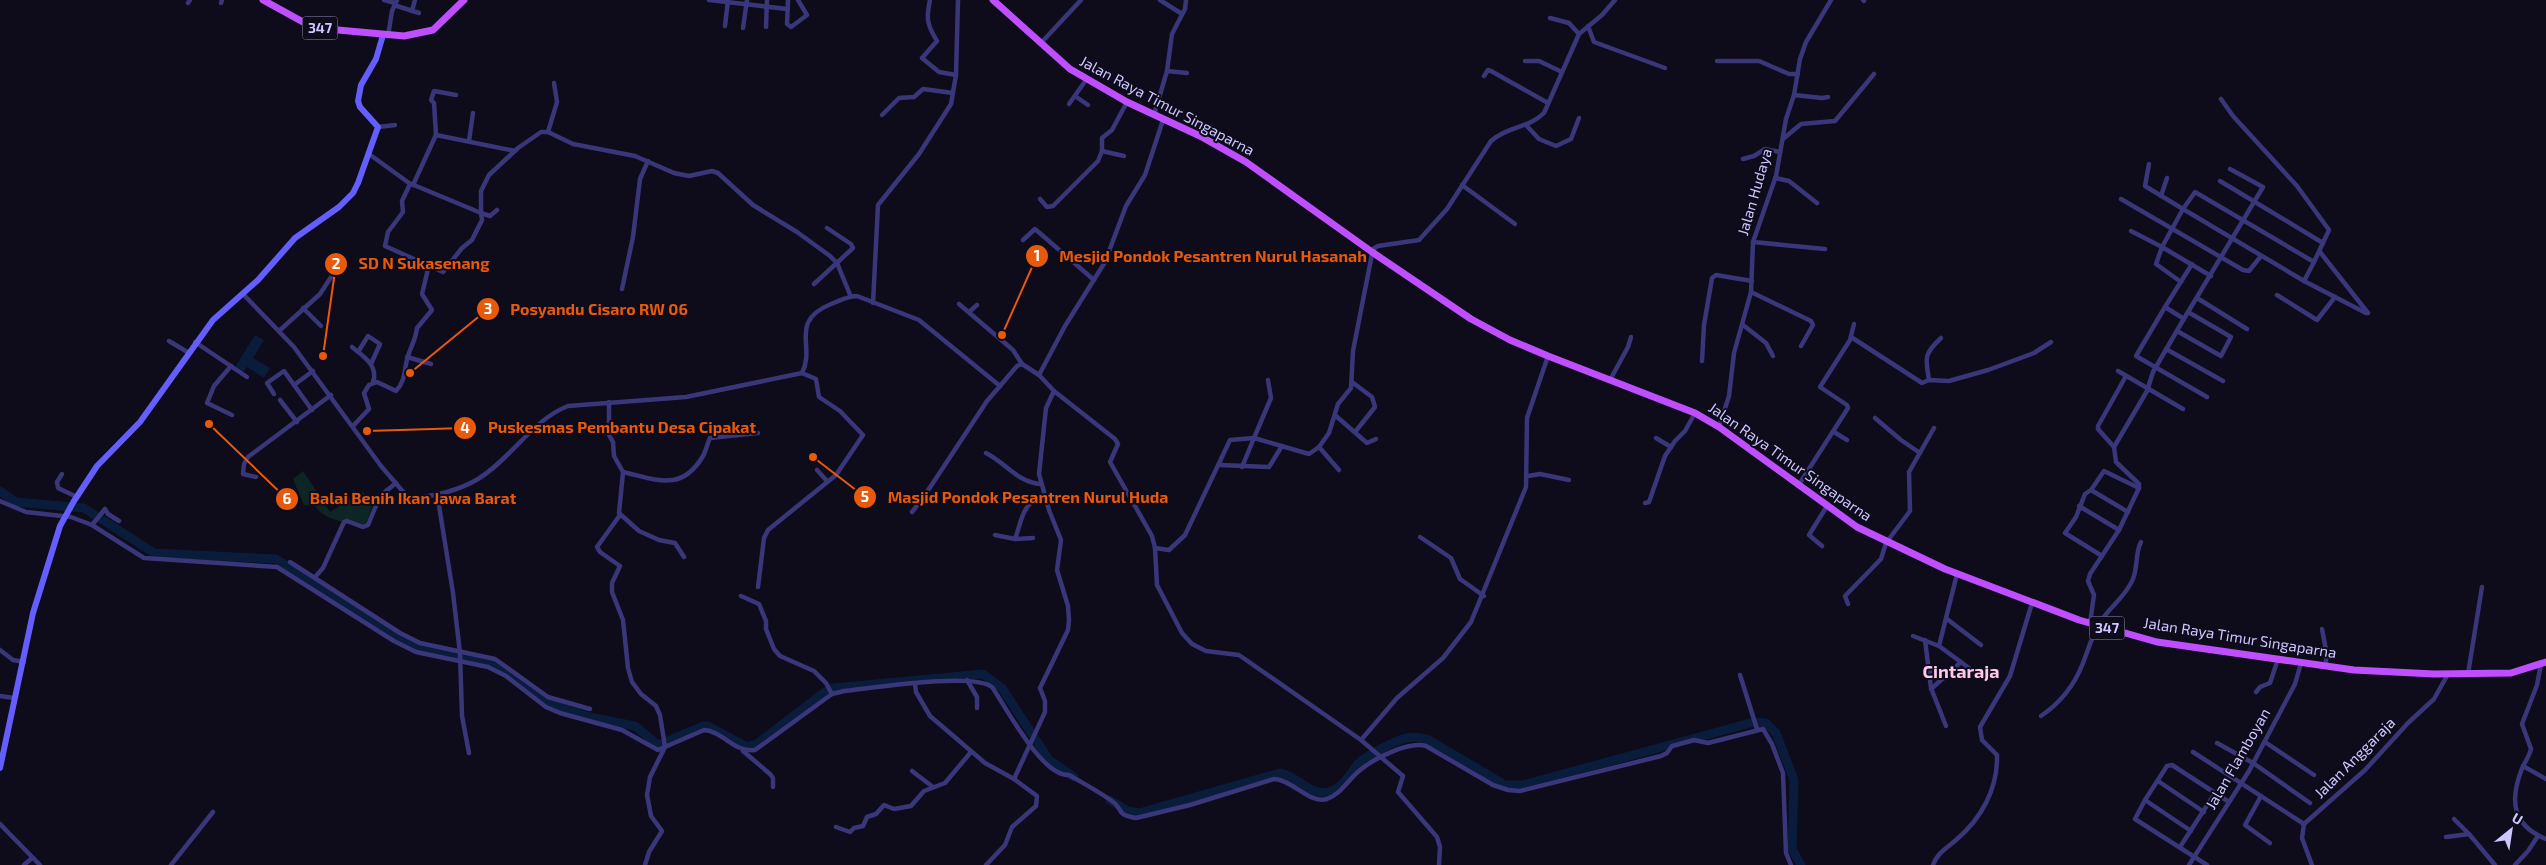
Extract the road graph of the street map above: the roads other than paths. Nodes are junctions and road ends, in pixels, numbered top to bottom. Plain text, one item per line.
1 (262, 0) edge
2 (384, 0) edge
3 (415, 0) edge
4 (464, 0) edge
5 (709, 0) edge
6 (767, 0) edge
7 (788, 0) edge
8 (798, 0) edge
9 (930, 0) edge
10 (958, 0) edge
11 (993, 0) edge
12 (1081, 0) edge
13 (1160, 0) edge
14 (1186, 0) edge
15 (1615, 0) edge
16 (1831, 0) edge
17 (728, 2) edge
18 (395, 3) edge
19 (746, 3) edge
20 (766, 7) junction
21 (787, 9) junction
22 (412, 10) junction
23 (419, 13) dead end
24 (1182, 14) junction
25 (1550, 18) dead end
26 (725, 26) dead end
27 (1588, 26) junction
28 (766, 27) dead end
29 (744, 28) dead end
30 (1579, 34) junction
31 (386, 35) junction
32 (1041, 43) junction
33 (1525, 61) dead end
34 (1717, 62) dead end
35 (1665, 68) dead end
36 (1167, 71) junction
37 (1562, 72) junction
38 (1187, 73) dead end
39 (1798, 74) junction
40 (1874, 74) dead end
41 (956, 75) junction
42 (1484, 76) dead end
43 (1086, 80) junction
44 (554, 82) dead end
45 (953, 93) junction
46 (456, 95) dead end
47 (1794, 95) junction
48 (1075, 96) junction
49 (1828, 97) dead end
50 (2220, 99) dead end
51 (1127, 102) junction
52 (1548, 103) junction
53 (1068, 104) dead end
54 (1088, 105) dead end
55 (473, 113) dead end
56 (882, 115) dead end
57 (1154, 115) junction
58 (1579, 118) dead end
59 (1163, 120) junction
60 (395, 125) dead end
61 (1526, 125) junction
62 (378, 127) junction
63 (548, 132) junction
64 (436, 135) junction
65 (1782, 140) junction
66 (469, 142) junction
67 (516, 151) junction
68 (1102, 151) junction
69 (1780, 152) junction
70 (369, 154) junction
71 (1124, 156) dead end
72 (1743, 159) dead end
73 (648, 161) junction
74 (2148, 164) dead end
75 (2230, 169) dead end
76 (1775, 178) junction
77 (2167, 178) dead end
78 (2220, 181) dead end
79 (411, 184) junction
80 (1462, 185) junction
81 (2161, 196) junction
82 (1040, 199) dead end
83 (2121, 199) dead end
84 (2254, 202) junction
85 (1817, 203) dead end
86 (2183, 209) junction
87 (497, 210) dead end
88 (481, 213) junction
89 (2244, 220) junction
90 (1515, 224) dead end
91 (827, 228) dead end
92 (2173, 228) junction
93 (2131, 231) dead end
94 (2234, 239) junction
95 (1023, 240) dead end
96 (1753, 242) junction
97 (2324, 243) junction
98 (2162, 247) junction
99 (1825, 249) dead end
100 (1372, 252) junction
101 (2320, 252) junction
102 (2262, 256) junction
103 (2223, 258) junction
104 (2314, 262) junction
105 (837, 264) junction
106 (2192, 264) junction
107 (429, 265) junction
108 (335, 271) dead end
109 (2211, 276) junction
110 (1094, 280) junction
111 (1752, 280) junction
112 (2304, 281) junction
113 (2181, 282) junction
114 (814, 284) dead end
115 (622, 289) dead end
116 (1752, 292) junction
117 (244, 294) junction
118 (2277, 296) dead end
119 (850, 297) junction
120 (2335, 297) junction
121 (2197, 298) junction
122 (873, 303) junction
123 (959, 304) dead end
124 (977, 305) dead end
125 (2165, 307) junction
126 (303, 308) junction
127 (969, 312) junction
128 (2188, 312) junction
129 (2184, 319) junction
130 (1854, 324) dead end
131 (321, 326) dead end
132 (1742, 326) junction
133 (2248, 329) dead end
134 (279, 330) junction
135 (2177, 331) junction
136 (1631, 337) dead end
137 (1851, 337) junction
138 (1941, 338) dead end
139 (169, 341) dead end
140 (196, 342) junction
141 (2051, 342) dead end
142 (1801, 346) dead end
143 (352, 347) dead end
144 (2166, 350) junction
145 (358, 352) junction
146 (189, 353) junction
147 (1548, 356) junction
148 (1773, 356) dead end
149 (408, 357) junction
150 (1702, 361) dead end
151 (371, 364) junction
152 (431, 364) dead end
153 (1022, 364) junction
154 (231, 366) junction
155 (2156, 367) junction
156 (313, 371) junction
157 (803, 371) junction
158 (2118, 371) dead end
159 (1039, 375) junction
160 (2126, 376) junction
161 (247, 377) dead end
162 (1268, 380) dead end
163 (1610, 380) junction
164 (1929, 380) junction
165 (2223, 381) dead end
166 (373, 382) junction
167 (1352, 382) junction
168 (294, 385) junction
169 (1000, 386) junction
170 (2148, 388) junction
171 (1054, 391) junction
172 (274, 394) dead end
173 (331, 395) junction
174 (2207, 397) dead end
175 (280, 400) dead end
176 (609, 402) junction
177 (2183, 409) dead end
178 (312, 410) junction
179 (1695, 412) junction
180 (232, 415) dead end
181 (1336, 416) junction
182 (1875, 418) dead end
183 (297, 422) junction
184 (353, 426) junction
185 (1717, 426) junction
186 (1934, 428) dead end
187 (1355, 432) junction
188 (1834, 432) junction
189 (758, 433) dead end
190 (1254, 438) junction
191 (1656, 438) dead end
192 (1376, 439) dead end
193 (1847, 440) dead end
194 (1282, 446) junction
195 (1319, 447) junction
196 (1671, 447) junction
197 (2114, 447) junction
198 (986, 453) dead end
199 (1920, 453) junction
200 (1220, 465) junction
201 (1242, 466) junction
202 (816, 470) dead end
203 (1338, 470) dead end
204 (623, 472) junction
205 (62, 474) dead end
206 (1528, 476) junction
207 (256, 477) dead end
208 (1569, 480) dead end
209 (828, 481) junction
210 (396, 484) junction
211 (1041, 484) junction
212 (1798, 486) junction
213 (2139, 488) junction
214 (2091, 490) junction
215 (437, 493) junction
216 (1044, 495) junction
217 (76, 499) junction
218 (0, 501) edge
219 (1646, 503) dead end
220 (1827, 506) junction
221 (2079, 506) junction
222 (912, 512) dead end
223 (2128, 512) junction
224 (620, 514) junction
225 (66, 515) junction
226 (119, 521) dead end
227 (92, 525) junction
228 (2119, 530) junction
229 (995, 535) dead end
230 (1420, 537) dead end
231 (1033, 538) dead end
232 (1015, 539) junction
233 (2141, 542) dead end
234 (1886, 543) junction
235 (1822, 546) dead end
236 (1155, 548) junction
237 (2102, 556) junction
238 (684, 557) dead end
239 (290, 562) dead end
240 (310, 574) junction
241 (1956, 574) junction
242 (315, 577) junction
243 (305, 582) junction
244 (758, 587) dead end
245 (2482, 587) dead end
246 (741, 596) dead end
247 (1484, 596) junction
248 (2032, 603) junction
249 (1848, 604) dead end
250 (1947, 619) junction
251 (2090, 623) junction
252 (2098, 625) junction
253 (2322, 629) dead end
254 (1913, 636) dead end
255 (1925, 640) junction
256 (1981, 645) dead end
257 (1939, 646) junction
258 (0, 650) edge
259 (460, 652) junction
260 (2278, 659) junction
261 (460, 661) junction
262 (24, 662) junction
263 (1961, 662) junction
264 (2301, 663) junction
265 (2544, 663) edge
266 (2326, 666) junction
267 (1928, 668) junction
268 (1969, 668) dead end
269 (2448, 674) junction
270 (2468, 674) junction
271 (1740, 675) dead end
272 (1944, 678) junction
273 (967, 680) junction
274 (915, 684) junction
275 (1931, 689) junction
276 (2256, 692) dead end
277 (831, 693) junction
278 (0, 696) edge
279 (14, 698) junction
280 (977, 708) dead end
281 (590, 709) dead end
282 (2041, 716) dead end
283 (1756, 725) junction
284 (1946, 726) dead end
285 (8, 731) junction
286 (0, 732) edge
287 (1361, 740) junction
288 (2217, 742) dead end
289 (2265, 742) junction
290 (1032, 743) junction
291 (664, 748) junction
292 (742, 750) junction
293 (972, 752) junction
294 (2193, 752) dead end
295 (469, 753) dead end
296 (1382, 757) junction
297 (2253, 763) junction
298 (2523, 766) junction
299 (0, 768) edge
300 (912, 771) dead end
301 (2314, 775) dead end
302 (2546, 779) edge
303 (1014, 780) junction
304 (2158, 782) junction
305 (2241, 783) junction
306 (773, 787) dead end
307 (933, 787) junction
308 (2215, 793) junction
309 (2261, 796) junction
310 (2145, 800) junction
311 (2229, 802) junction
312 (2310, 803) dead end
313 (212, 812) dead end
314 (2204, 812) junction
315 (2454, 819) dead end
316 (0, 824) edge
317 (2304, 824) junction
318 (836, 827) dead end
319 (2190, 831) junction
320 (2469, 834) junction
321 (2538, 836) junction
322 (2446, 837) dead end
323 (2546, 839) edge
324 (2270, 843) dead end
325 (2180, 847) junction
326 (2194, 857) junction
327 (32, 858) junction
328 (24, 865) edge
329 (40, 865) edge
330 (171, 865) edge
331 (645, 865) edge
332 (986, 865) edge
333 (1438, 865) edge
334 (1791, 865) edge
335 (1933, 865) edge
336 (2189, 865) edge
337 (2207, 865) edge
338 (2312, 865) edge
339 (2495, 865) edge
340 (2515, 865) edge

1 - 31 main road, 347
2 - 18 street
3 - 22 street
4 - 31 main road, 347
5 - 17 street
6 - 20 street
7 - 21 street
8 - 21 street
9 - 41 street
10 - 41 street
11 - 32 main road, Jalan Raya Timur Singaparna / 347
12 - 32 street
13 - 24 street
14 - 24 street
15 - 27 street
16 - 39 street, Jalan Hudaya
17 - 19 street
17 - 26 street
18 - 22 street
18 - 31 street
19 - 20 street
19 - 29 street
20 - 21 street
20 - 28 street
22 - 23 street
24 - 36 street
25 - 30 street
27 - 30 street
27 - 35 street
30 - 37 street
31 - 62 street
32 - 43 main road, Jalan Raya Timur Singaparna / 347
33 - 37 street
34 - 39 street
36 - 38 street
36 - 57 street
37 - 52 street
39 - 47 street, Jalan Hudaya
40 - 65 street
41 - 45 street
42 - 52 street
43 - 48 street
43 - 51 main road, Jalan Raya Timur Singaparna / 347
44 - 63 street
45 - 56 street
45 - 122 street
46 - 64 street
47 - 49 street
47 - 65 street, Jalan Hudaya
48 - 53 street
48 - 54 street
50 - 97 street
51 - 57 main road, Jalan Raya Timur Singaparna / 347
51 - 68 street
52 - 61 street
55 - 66 street
57 - 59 main road, Jalan Raya Timur Singaparna / 347
58 - 61 street
59 - 100 main road, Jalan Raya Timur Singaparna / 347
59 - 110 street
60 - 62 street
61 - 80 street
62 - 70 street
63 - 67 street
63 - 73 street
64 - 66 street
64 - 79 street
65 - 69 street, Jalan Hudaya
66 - 67 street
67 - 88 street
68 - 71 street
68 - 82 street
69 - 72 street
69 - 76 street, Jalan Hudaya
70 - 79 street
70 - 117 street
73 - 105 street
73 - 115 street
74 - 81 street
75 - 84 street
76 - 85 street
76 - 96 street, Jalan Hudaya
77 - 81 street
78 - 84 street
79 - 88 street
79 - 107 street
80 - 90 street
80 - 100 street
81 - 86 street
83 - 92 street
84 - 89 street
84 - 97 street
86 - 89 street
86 - 92 street
86 - 94 street
87 - 88 street
88 - 107 street
89 - 94 street
89 - 104 street
91 - 105 street
92 - 98 street
92 - 103 street
93 - 98 street
94 - 102 street
94 - 103 street
95 - 110 street
96 - 99 street
96 - 111 street, Jalan Hudaya
97 - 101 street
98 - 106 street
98 - 113 street
100 - 147 main road, Jalan Raya Timur Singaparna / 347
100 - 167 street
101 - 104 street
101 - 120 street
102 - 103 street
102 - 112 street
103 - 109 street
104 - 112 street
105 - 114 street
105 - 119 street
106 - 109 street
106 - 113 street
107 - 149 street
108 - 126 street
109 - 121 street
110 - 159 street
111 - 116 street, Jalan Hudaya
111 - 150 street
112 - 120 street
113 - 125 street
116 - 132 street, Jalan Hudaya
116 - 142 street
117 - 134 street
117 - 140 street
118 - 120 street
119 - 122 street
119 - 157 street
121 - 128 street
121 - 133 street
122 - 169 street
123 - 127 street
124 - 127 street
125 - 129 street
125 - 155 street
126 - 131 street
126 - 134 street
127 - 153 street
128 - 129 street
128 - 135 street
129 - 135 street
130 - 137 street
132 - 148 street
132 - 185 street, Jalan Hudaya
134 - 156 street
135 - 144 street
136 - 163 street
137 - 164 street
137 - 188 street
138 - 164 street
139 - 146 street
140 - 146 street
140 - 154 street
141 - 164 street
143 - 145 street
144 - 155 street
144 - 165 street
145 - 151 street
145 - 151 street
146 - 217 street
147 - 163 main road, Jalan Raya Timur Singaparna / 347
147 - 206 street
149 - 152 street
149 - 166 street
151 - 166 street
153 - 159 street
153 - 169 street
154 - 161 street
154 - 180 street
155 - 170 street
155 - 174 street
156 - 168 street
156 - 173 street
157 - 176 street
157 - 209 street
158 - 160 street
159 - 171 street
160 - 170 street
160 - 197 street
162 - 190 street
163 - 179 main road, Jalan Raya Timur Singaparna / 347
166 - 184 street
167 - 181 street
167 - 187 street
168 - 172 street
168 - 178 street
169 - 222 street
170 - 177 street
170 - 197 street
171 - 211 street
171 - 236 street
173 - 178 street
173 - 184 street
175 - 183 street
176 - 204 street
176 - 215 street
178 - 183 street
179 - 185 main road, Jalan Raya Timur Singaparna / 347
179 - 196 street
181 - 187 street
181 - 195 street
182 - 199 street
183 - 207 street
184 - 210 street
185 - 212 main road, Jalan Raya Timur Singaparna / 347
186 - 199 street
187 - 192 street
188 - 193 street
188 - 212 street
189 - 204 street
190 - 194 street
190 - 200 street
190 - 201 street
191 - 196 street
194 - 195 street
194 - 201 street
195 - 203 street
196 - 219 street
197 - 213 street
198 - 211 street
199 - 234 street
200 - 201 street
200 - 236 street
202 - 209 street
204 - 224 street
205 - 217 street
206 - 208 street
206 - 247 street
209 - 244 street
210 - 215 street
210 - 242 street
211 - 216 street
212 - 220 main road, Jalan Raya Timur Singaparna / 347
213 - 214 street
213 - 223 street
214 - 221 street
214 - 223 street
215 - 259 street
216 - 232 street
216 - 290 street
217 - 225 street
218 - 225 street
220 - 234 main road, Jalan Raya Timur Singaparna / 347
220 - 235 street
221 - 228 street
221 - 237 street
223 - 228 street
224 - 238 street
224 - 291 street
225 - 227 street
225 - 262 street
226 - 227 street
227 - 243 street
228 - 237 street
229 - 232 street
230 - 247 street
231 - 232 street
233 - 252 street
234 - 241 main road, Jalan Raya Timur Singaparna / 347
234 - 249 street
236 - 287 street
237 - 251 street
239 - 240 street
240 - 242 street
240 - 243 street
241 - 248 main road, Jalan Raya Timur Singaparna / 347
241 - 250 street
242 - 259 street
243 - 261 street
245 - 270 street
246 - 277 street
247 - 287 street
248 - 251 main road, Jalan Raya Timur Singaparna / 347
248 - 335 street
250 - 256 street
250 - 257 street
251 - 252 main road, Jalan Raya Timur Singaparna / 347
252 - 260 main road, Jalan Raya Timur Singaparna / 347
252 - 282 street
253 - 266 street
254 - 255 street
255 - 257 street
255 - 267 street
257 - 263 street
258 - 262 street
259 - 261 street
259 - 281 street
260 - 264 main road, Jalan Raya Timur Singaparna / 347
260 - 276 street
261 - 291 street
261 - 295 street
262 - 279 street
263 - 268 street
263 - 272 street
264 - 266 main road, Jalan Raya Timur Singaparna / 347
264 - 289 street, Jalan Flamboyan
265 - 270 main road, Jalan Raya Timur Singaparna / 347
265 - 298 street
266 - 269 main road, Jalan Raya Timur Singaparna / 347
267 - 272 street
267 - 275 street
269 - 270 main road, Jalan Raya Timur Singaparna / 347
269 - 317 street, Jalan Anggaraja
271 - 283 street
272 - 275 street
273 - 274 street
273 - 280 street
273 - 290 street
274 - 277 street
274 - 293 street
275 - 284 street
277 - 292 street
278 - 279 street
279 - 285 street
283 - 296 street
283 - 334 street
285 - 286 street
285 - 299 street
287 - 296 street
288 - 297 street
289 - 297 street, Jalan Flamboyan
289 - 301 street
290 - 296 street
290 - 303 street
291 - 292 street
291 - 331 street
292 - 306 street
293 - 303 street
293 - 307 street
294 - 305 street
296 - 333 street
297 - 305 street, Jalan Flamboyan
297 - 312 street
298 - 302 street
298 - 321 street
300 - 307 street
303 - 332 street
304 - 308 street
304 - 310 street
304 - 314 street
305 - 309 street
305 - 311 street, Jalan Flamboyan
307 - 318 street
308 - 311 street
308 - 314 street
309 - 317 street
309 - 324 street
310 - 319 street
310 - 325 street
311 - 326 street, Jalan Flamboyan
313 - 330 street
314 - 319 street
315 - 320 street
316 - 327 street
317 - 338 street
319 - 325 street
320 - 322 street
320 - 339 street
321 - 323 street
321 - 340 street
325 - 326 street
326 - 336 street, Jalan Flamboyan
326 - 337 street
327 - 328 street
327 - 329 street

